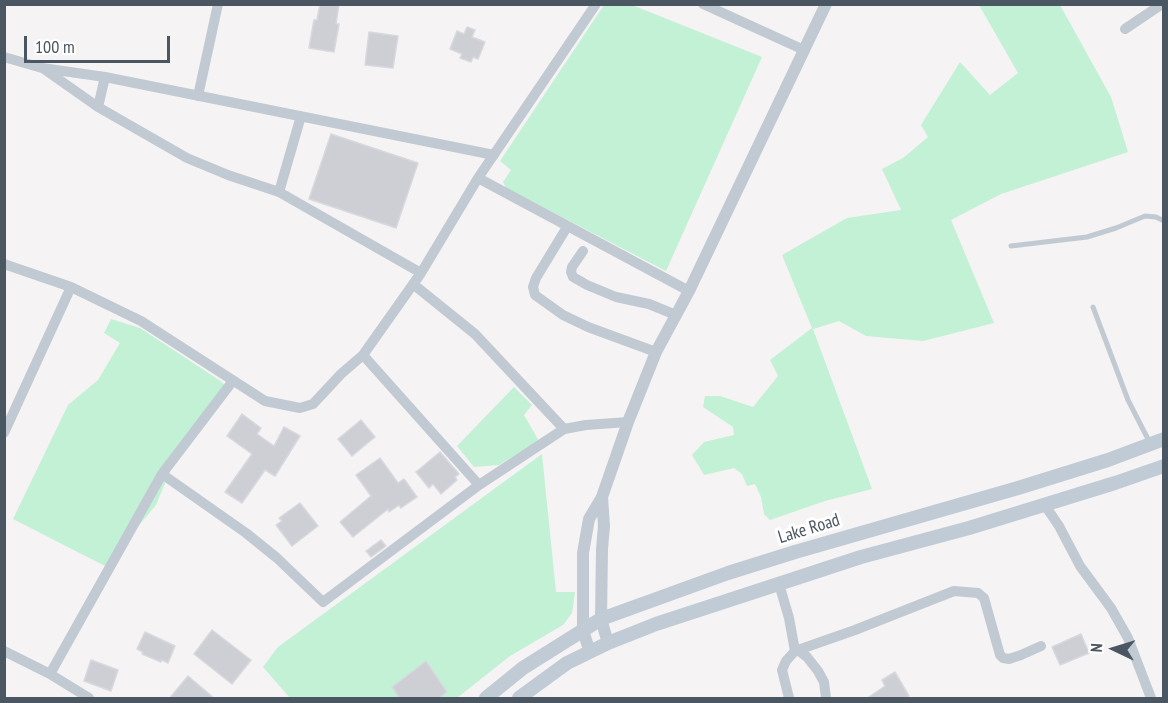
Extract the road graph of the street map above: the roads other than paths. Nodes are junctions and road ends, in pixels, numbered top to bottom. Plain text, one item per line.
1 (218, 4) edge
2 (596, 4) edge
3 (703, 4) edge
4 (826, 4) edge
5 (1162, 4) edge
6 (1125, 29) dead end
7 (804, 50) junction
8 (4, 57) edge
9 (42, 68) junction
10 (105, 76) junction
11 (198, 96) junction
12 (98, 107) junction
13 (301, 116) junction
14 (494, 155) junction
15 (478, 178) junction
16 (279, 192) junction
17 (1164, 221) edge
18 (567, 227) junction
19 (1011, 246) dead end
20 (583, 251) dead end
21 (4, 264) edge
22 (421, 273) junction
23 (413, 284) junction
24 (71, 288) junction
25 (689, 291) junction
26 (1093, 307) dead end
27 (676, 315) junction
28 (656, 352) junction
29 (363, 355) junction
30 (232, 382) junction
31 (627, 422) junction
32 (564, 429) junction
33 (4, 433) edge
34 (1157, 442) edge
35 (1164, 466) edge
36 (162, 474) junction
37 (480, 485) junction
38 (602, 497) junction
39 (1044, 504) junction
40 (779, 584) junction
41 (601, 619) junction
42 (583, 631) junction
43 (608, 643) junction
44 (1041, 646) dead end
45 (796, 650) junction
46 (4, 651) edge
47 (590, 652) junction
48 (50, 674) junction
49 (89, 699) edge
50 (486, 699) edge
51 (519, 699) edge
52 (789, 699) edge
53 (826, 699) edge
54 (1151, 699) edge

1 - 11 street
2 - 14 street
3 - 7 street
4 - 7 street
5 - 6 street
7 - 25 street
8 - 9 street
9 - 10 street
9 - 12 street
10 - 11 street
10 - 12 street
11 - 13 street
12 - 16 street
13 - 14 street
13 - 16 street
14 - 15 street
15 - 18 street
15 - 22 street
16 - 22 street
17 - 19 lane
18 - 25 street
18 - 28 street
20 - 27 street
21 - 24 street
22 - 23 street
23 - 29 street
23 - 32 street
24 - 30 street
24 - 33 street
25 - 27 street
26 - 34 lane
27 - 28 street
28 - 31 street
29 - 30 street
29 - 37 street
30 - 36 street
31 - 32 street
31 - 38 street
32 - 37 street
34 - 41 main road, Lake Road
35 - 39 main road
36 - 37 street
36 - 48 street
38 - 41 street
38 - 42 street
39 - 40 main road
39 - 54 street
40 - 43 main road
40 - 45 street
41 - 42 main road, Lake Road
41 - 43 street
42 - 47 street
42 - 50 main road, Lake Road
43 - 47 main road
44 - 45 street
45 - 52 street
45 - 53 street
46 - 48 street
47 - 51 main road
48 - 49 street

